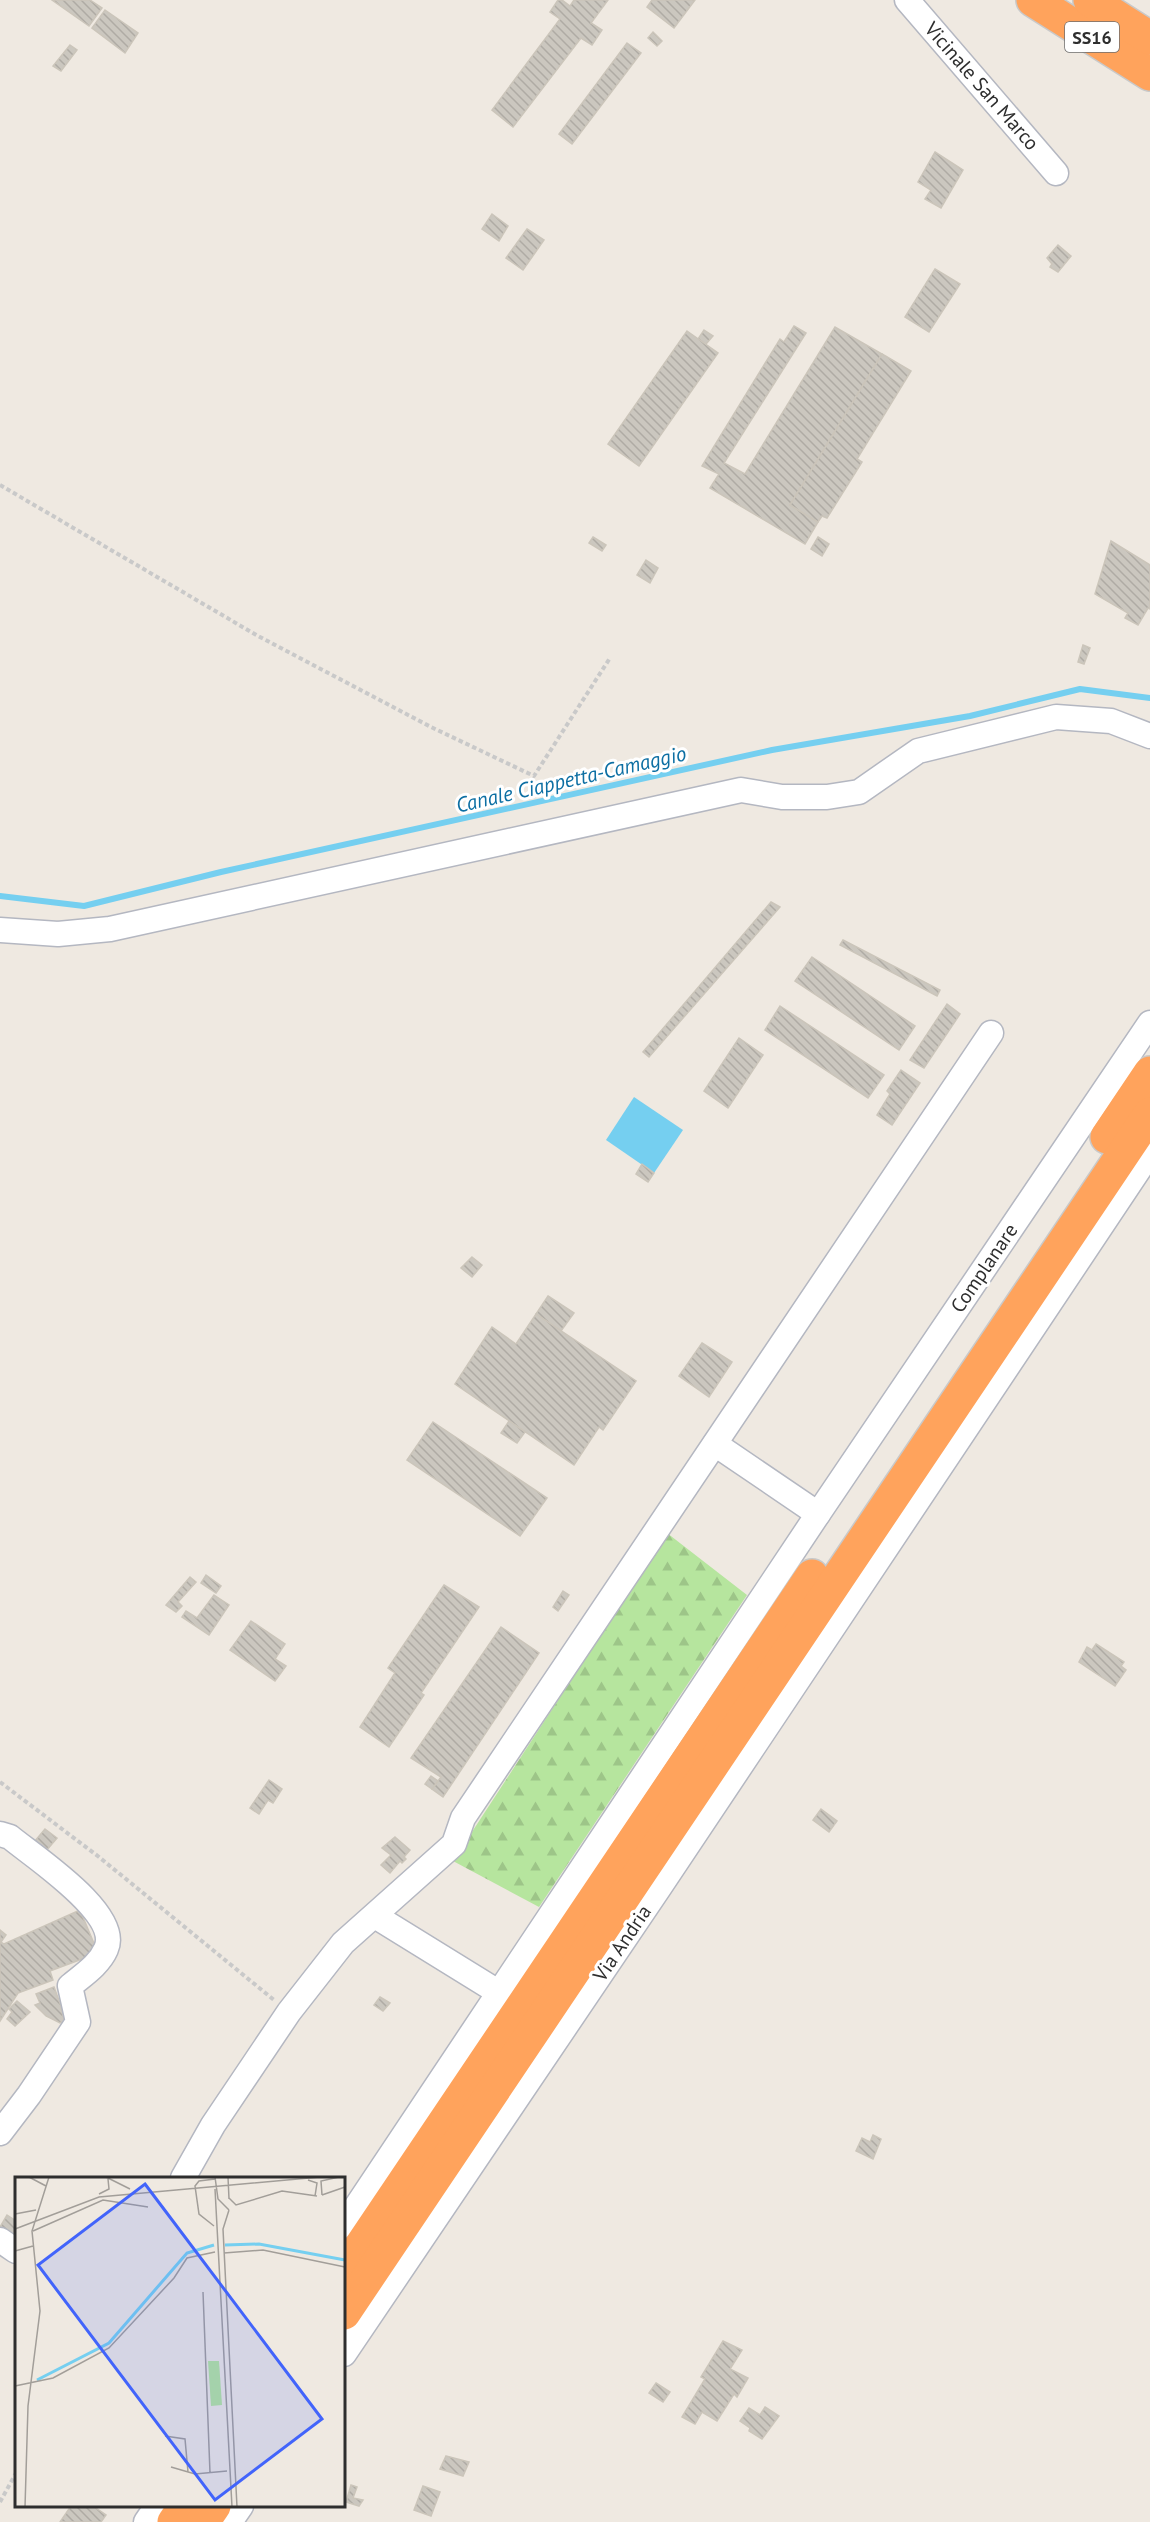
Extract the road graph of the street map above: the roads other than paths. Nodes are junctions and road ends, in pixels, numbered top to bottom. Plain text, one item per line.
1 (907, 0) edge
2 (1033, 0) edge
3 (1090, 0) edge
4 (1150, 38) edge
5 (1150, 74) edge
6 (1056, 173) dead end
7 (1150, 736) edge
8 (0, 930) edge
9 (1150, 1023) edge
10 (991, 1033) dead end
11 (1150, 1073) edge
12 (1150, 1114) edge
13 (1150, 1153) edge
14 (715, 1444) junction
15 (818, 1514) junction
16 (0, 1834) edge
17 (375, 1916) junction
18 (498, 1992) junction
19 (0, 2133) edge
20 (184, 2177) edge
21 (345, 2222) edge
22 (0, 2240) edge
23 (15, 2250) edge
24 (345, 2270) edge
25 (345, 2312) edge
26 (345, 2353) edge
27 (156, 2507) edge
28 (184, 2507) edge
29 (213, 2507) edge
30 (240, 2507) edge
31 (146, 2522) edge
32 (174, 2522) edge
33 (203, 2522) edge
34 (230, 2522) edge

1 - 6 street, Vicinale San Marco
2 - 5 highway, SS16
3 - 4 highway, SS16
7 - 8 street
9 - 15 street, Complanare
10 - 14 street
11 - 24 highway
12 - 25 highway
13 - 26 street, Via Andria
14 - 15 street
14 - 17 street
15 - 18 street
16 - 19 street
17 - 18 street
17 - 20 street
18 - 21 street
22 - 23 street
27 - 31 street
28 - 32 highway
29 - 33 highway
30 - 34 street

